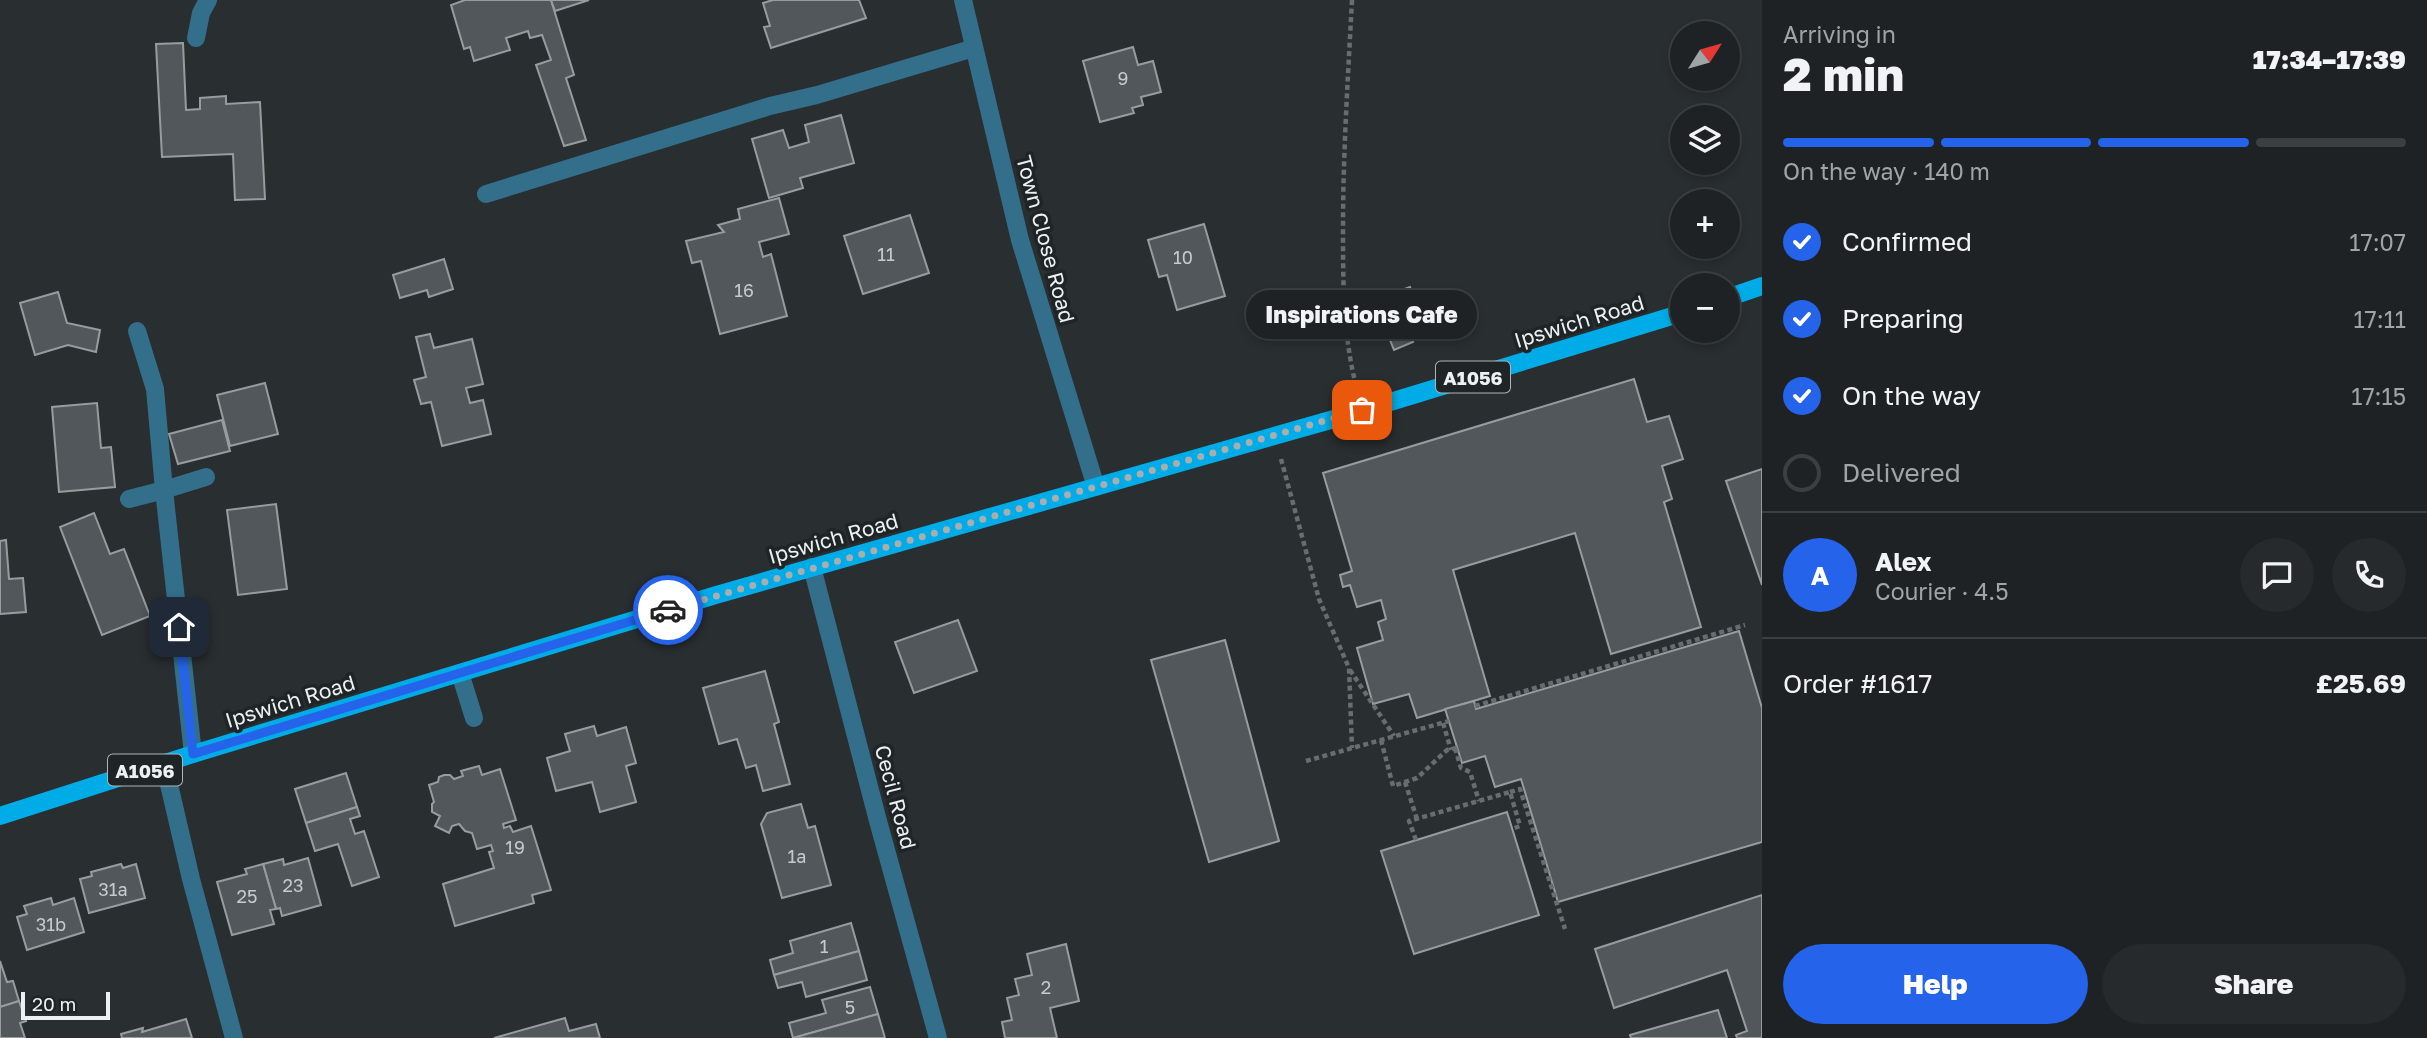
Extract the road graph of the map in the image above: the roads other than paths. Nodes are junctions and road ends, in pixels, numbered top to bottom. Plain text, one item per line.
1 (208, 0) edge
2 (963, 0) edge
3 (196, 38) dead end
4 (974, 48) junction
5 (486, 194) dead end
6 (1762, 286) edge
7 (1740, 294) edge
8 (1670, 317) edge
9 (137, 331) dead end
10 (206, 477) dead end
11 (1096, 487) junction
12 (164, 490) junction
13 (129, 499) dead end
14 (812, 567) junction
15 (460, 673) junction
16 (474, 718) dead end
17 (193, 754) junction
18 (164, 763) junction
19 (0, 816) edge
20 (234, 1038) edge
21 (938, 1038) edge

1 - 3 street
2 - 4 street, Town Close Road
4 - 5 street
4 - 11 street, Town Close Road
6 - 7 main road
8 - 11 main road, Ipswich Road / A1056
9 - 12 street
10 - 12 street
11 - 14 main road, Ipswich Road / A1056
12 - 13 street
12 - 17 street
14 - 15 main road, Ipswich Road / A1056
14 - 21 street, Cecil Road
15 - 16 street
15 - 17 main road, Ipswich Road / A1056
17 - 18 main road, Ipswich Road / A1056
18 - 19 main road, Ipswich Road / A1056
18 - 20 street

